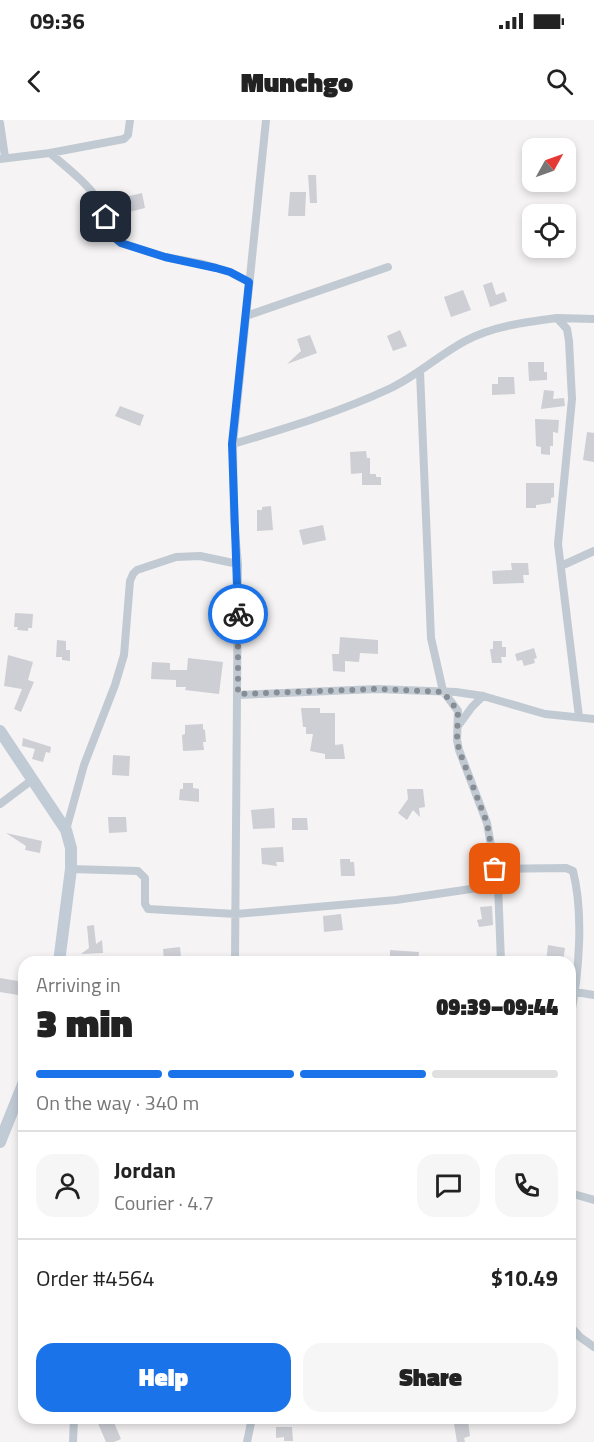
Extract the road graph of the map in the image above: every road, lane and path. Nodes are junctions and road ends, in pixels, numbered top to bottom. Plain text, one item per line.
1 (130, 120) edge
2 (266, 120) edge
3 (0, 123) edge
4 (50, 153) junction
5 (3, 158) edge
6 (388, 267) dead end
7 (249, 282) junction
8 (246, 315) junction
9 (557, 318) junction
10 (594, 319) edge
11 (420, 372) junction
12 (232, 444) junction
13 (594, 551) edge
14 (238, 564) junction
15 (561, 566) junction
16 (443, 692) junction
17 (238, 694) junction
18 (483, 696) junction
19 (579, 717) junction
20 (594, 719) edge
21 (458, 726) junction
22 (0, 731) edge
23 (32, 780) junction
24 (0, 804) edge
25 (66, 830) junction
26 (71, 869) junction
27 (495, 869) junction
28 (498, 885) junction
29 (236, 914) junction
30 (60, 956) edge
31 (235, 956) edge
32 (501, 956) edge
33 (576, 978) edge
34 (576, 992) edge
35 (594, 996) edge
36 (18, 1098) edge
37 (0, 1142) edge
38 (576, 1195) edge
39 (594, 1200) edge
40 (576, 1333) edge
41 (576, 1336) edge
42 (580, 1337) junction
43 (594, 1347) edge
44 (74, 1424) edge
45 (251, 1424) edge
46 (73, 1442) edge
47 (247, 1442) edge

1 - 4 street
2 - 7 street
3 - 5 street
4 - 5 street
4 - 7 street
6 - 8 street
7 - 8 street
8 - 12 street
9 - 10 street
9 - 11 street
9 - 15 street
11 - 12 street
11 - 16 street
12 - 14 street
13 - 15 street
14 - 17 street
14 - 25 street
15 - 19 street
16 - 17 street
16 - 18 street
16 - 21 street
17 - 29 street
18 - 19 street
18 - 21 street
19 - 20 street
21 - 27 street
22 - 23 street
23 - 24 street
23 - 25 street
25 - 26 street
26 - 29 street
26 - 30 street
27 - 28 street
27 - 33 street
28 - 29 street
28 - 32 street
29 - 31 street
34 - 35 street
36 - 37 street
38 - 39 street
40 - 42 street
41 - 42 street
42 - 43 street
44 - 46 street
45 - 47 street

